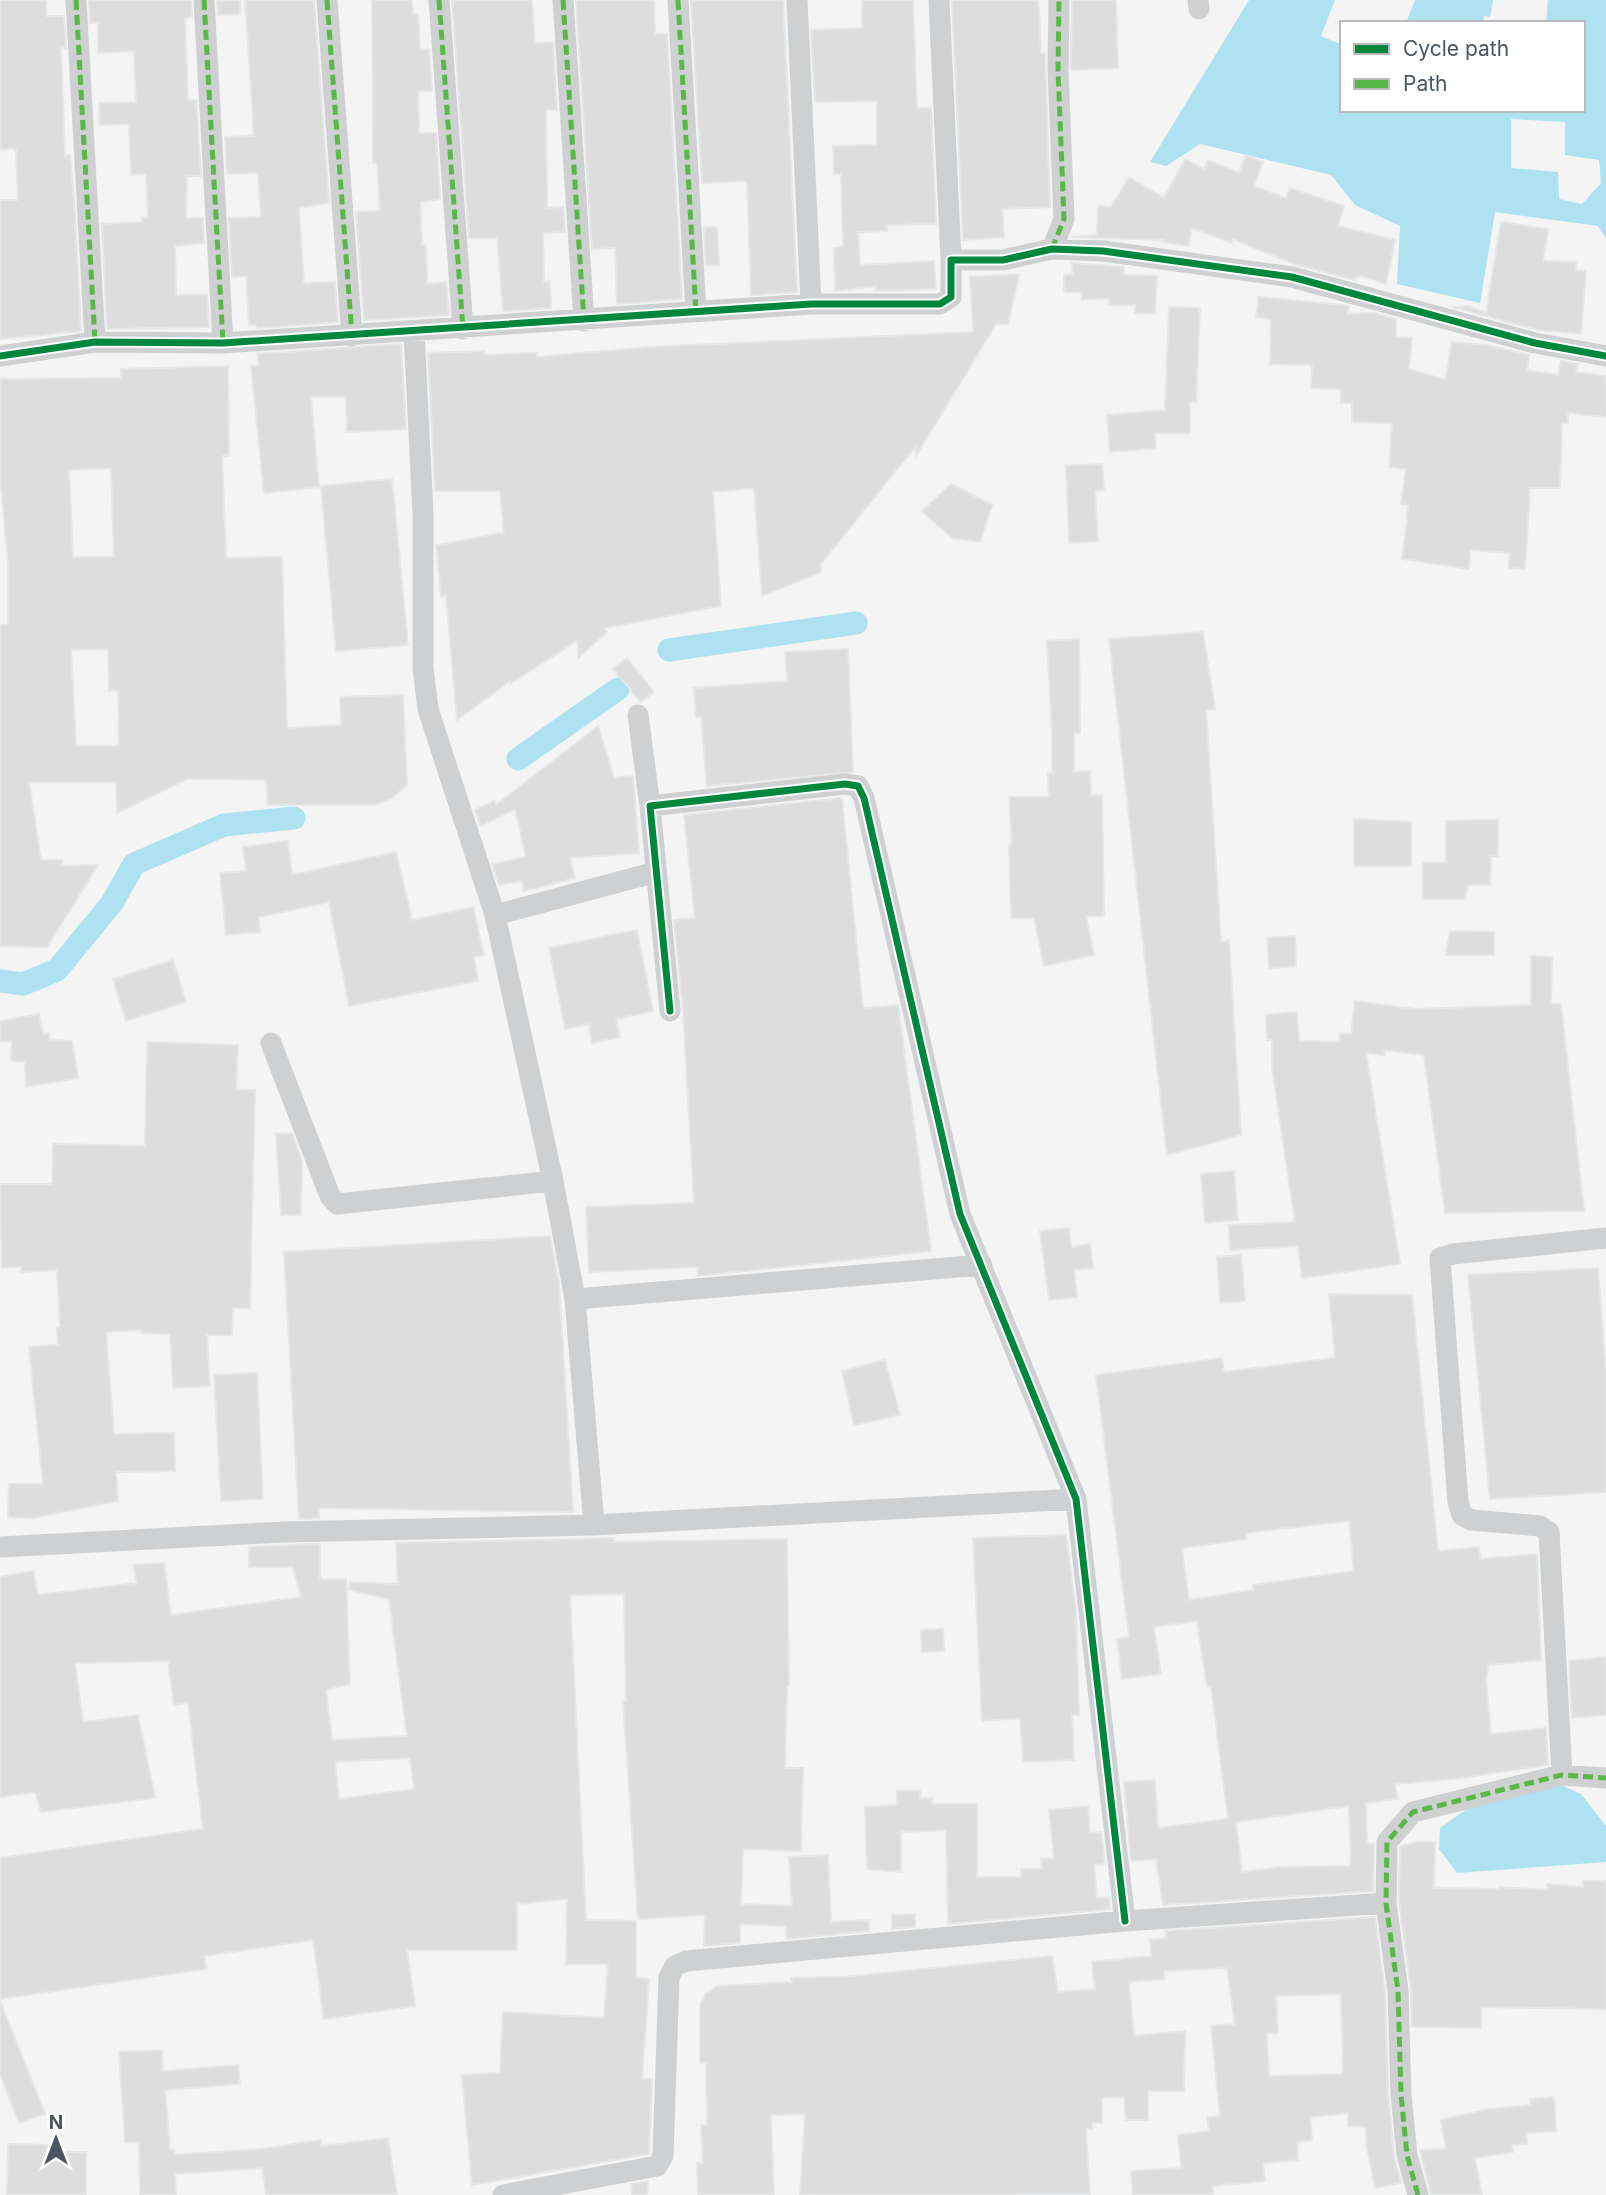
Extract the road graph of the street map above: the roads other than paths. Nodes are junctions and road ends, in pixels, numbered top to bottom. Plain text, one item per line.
1 (76, 0) edge
2 (205, 0) edge
3 (327, 0) edge
4 (439, 0) edge
5 (563, 0) edge
6 (678, 0) edge
7 (797, 0) edge
8 (939, 0) edge
9 (1059, 0) edge
10 (1058, 250) junction
11 (951, 260) junction
12 (811, 304) junction
13 (696, 312) junction
14 (584, 321) junction
15 (463, 329) junction
16 (414, 332) junction
17 (352, 336) junction
18 (95, 342) junction
19 (223, 343) junction
20 (0, 356) edge
21 (1606, 356) edge
22 (638, 715) dead end
23 (650, 806) junction
24 (656, 872) junction
25 (495, 915) junction
26 (670, 1011) dead end
27 (271, 1043) dead end
28 (553, 1181) junction
29 (1606, 1238) edge
30 (982, 1265) junction
31 (575, 1299) junction
32 (1076, 1499) junction
33 (594, 1525) junction
34 (0, 1547) edge
35 (1562, 1775) junction
36 (1606, 1779) edge
37 (1387, 1903) junction
38 (1125, 1921) junction
39 (503, 2195) edge
40 (1418, 2195) edge

1 - 18 street
2 - 19 street
3 - 17 street
4 - 15 street
5 - 14 street
6 - 13 street
7 - 12 street
8 - 11 street
9 - 10 street
10 - 11 street
10 - 21 street
11 - 12 street
12 - 13 street
13 - 14 street
14 - 15 street
15 - 16 street
16 - 17 street
16 - 25 street
17 - 19 street
18 - 19 street
18 - 20 street
22 - 23 street
23 - 24 street
23 - 30 street
24 - 25 street
24 - 26 street
25 - 28 street
27 - 28 street
28 - 31 street
29 - 35 street
30 - 31 street
30 - 32 street
31 - 33 street
32 - 33 street
32 - 38 street
33 - 34 street
35 - 36 street
35 - 37 street
37 - 38 street
37 - 40 street
38 - 39 street

